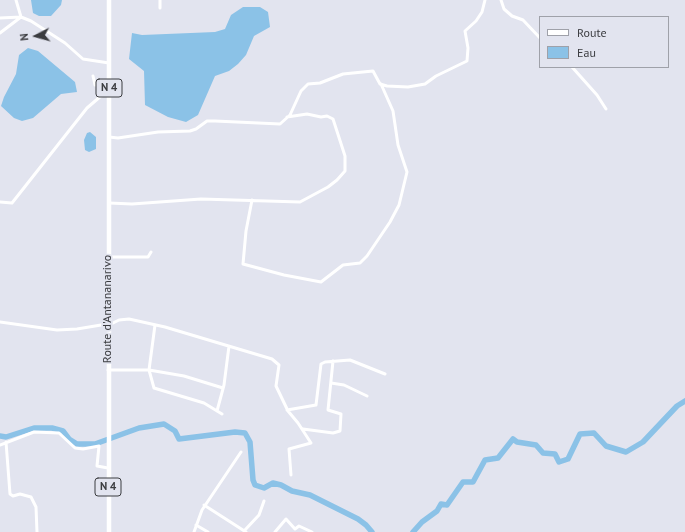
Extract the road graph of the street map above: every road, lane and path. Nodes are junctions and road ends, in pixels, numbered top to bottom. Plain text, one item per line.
1 (16, 0) edge
2 (109, 0) edge
3 (160, 0) edge
4 (485, 0) edge
5 (501, 0) edge
6 (160, 8) dead end
7 (21, 17) junction
8 (0, 18) edge
9 (0, 33) edge
10 (539, 37) edge
11 (109, 63) junction
12 (573, 68) edge
13 (93, 76) dead end
14 (109, 83) junction
15 (380, 84) junction
16 (109, 94) junction
17 (606, 109) dead end
18 (287, 117) junction
19 (109, 137) junction
20 (252, 200) junction
21 (0, 202) edge
22 (109, 203) junction
23 (151, 252) dead end
24 (108, 256) junction
25 (0, 322) edge
26 (109, 324) junction
27 (155, 325) junction
28 (229, 346) junction
29 (333, 361) junction
30 (108, 370) junction
31 (149, 370) junction
32 (385, 374) dead end
33 (331, 383) junction
34 (223, 388) junction
35 (367, 396) dead end
36 (287, 410) junction
37 (217, 411) junction
38 (222, 414) dead end
39 (303, 429) junction
40 (6, 442) junction
41 (0, 445) edge
42 (241, 452) dead end
43 (108, 468) junction
44 (291, 475) dead end
45 (264, 501) dead end
46 (204, 506) junction
47 (196, 525) junction
48 (38, 532) edge
49 (109, 532) edge
50 (194, 532) edge
51 (208, 532) edge
52 (244, 532) edge
53 (275, 532) edge
54 (312, 532) edge

1 - 7 street
2 - 11 main road, N 4
3 - 6 street
4 - 15 street
5 - 10 street
7 - 8 street
7 - 9 street
7 - 11 street
11 - 14 main road, N 4
12 - 17 street
13 - 14 street
14 - 16 main road, N 4
15 - 18 street
15 - 20 street
16 - 19 main road, N 4
16 - 21 street
18 - 19 street
18 - 20 street
19 - 22 main road, Route d'Antananarivo / N 4
20 - 22 street
22 - 24 main road, Route d'Antananarivo / N 4
23 - 24 street
24 - 26 main road, Route d'Antananarivo / N 4
25 - 26 street
26 - 27 street
26 - 30 main road, Route d'Antananarivo / N 4
27 - 28 street
27 - 31 street
28 - 34 street
28 - 36 street
29 - 32 street
29 - 33 street
29 - 36 street
30 - 31 street
30 - 43 main road, Route d'Antananarivo / N 4
31 - 34 street
31 - 37 street
33 - 35 street
33 - 39 street
34 - 37 street
36 - 39 street
37 - 38 street
39 - 44 street
40 - 41 street
40 - 43 street
40 - 48 street
42 - 46 street
43 - 49 main road, N 4
45 - 52 street
46 - 47 street
46 - 52 street
47 - 50 street
47 - 51 street
53 - 54 street

